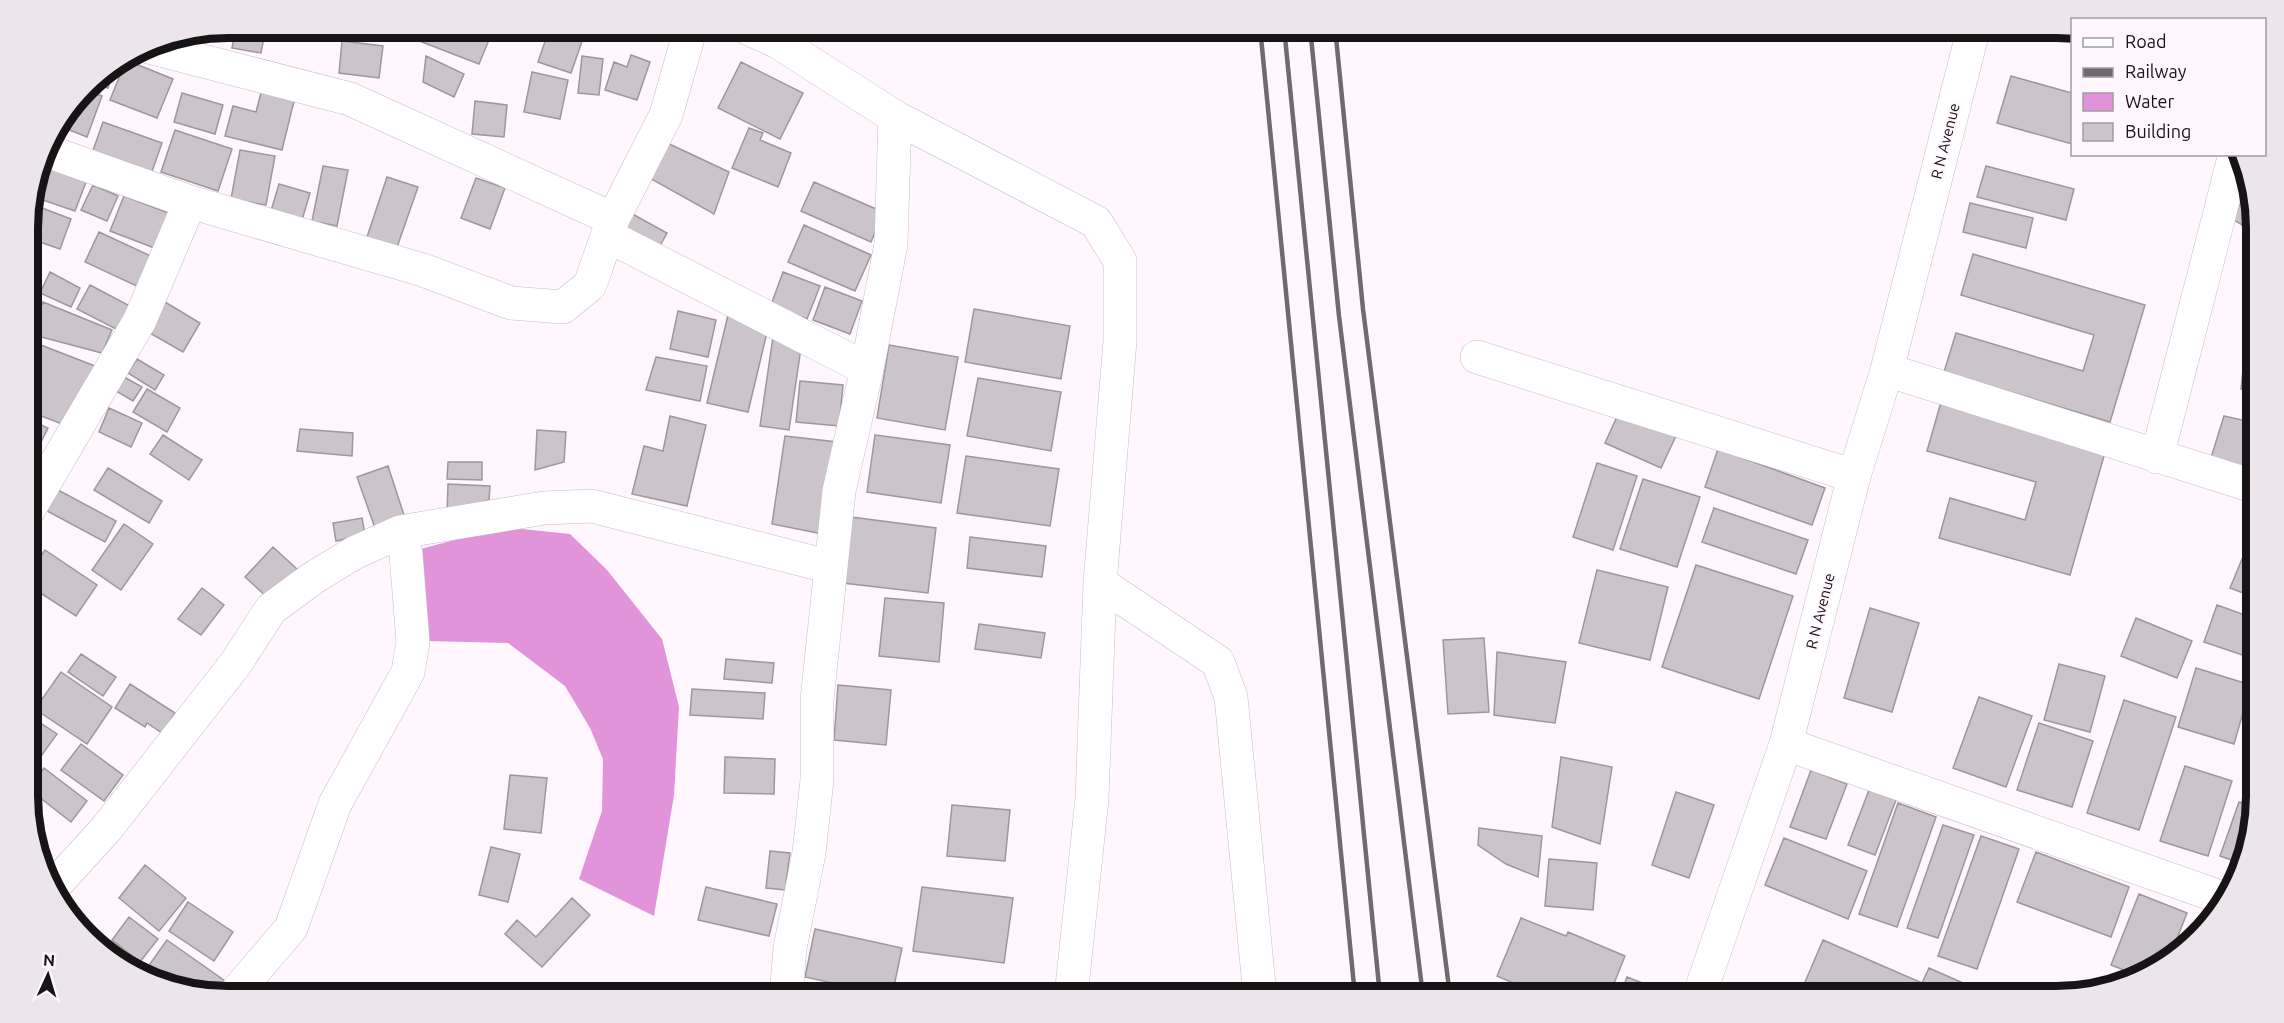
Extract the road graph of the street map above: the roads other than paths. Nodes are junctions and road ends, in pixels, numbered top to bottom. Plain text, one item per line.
1 (688, 38) edge
2 (769, 38) edge
3 (1971, 38) edge
4 (160, 50) edge
5 (895, 117) junction
6 (53, 153) edge
7 (2234, 160) edge
8 (190, 202) junction
9 (611, 228) junction
10 (1477, 357) dead end
11 (867, 369) junction
12 (1887, 370) junction
13 (2157, 457) junction
14 (1854, 476) junction
15 (2246, 484) edge
16 (38, 494) edge
17 (403, 543) junction
18 (831, 567) junction
19 (1100, 583) junction
20 (1786, 744) junction
21 (58, 881) edge
22 (2217, 896) edge
23 (1259, 985) edge
24 (1703, 985) edge
25 (242, 986) edge
26 (787, 986) edge
27 (1072, 986) edge

1 - 9 street
2 - 5 street
3 - 12 street, R N Avenue
4 - 9 street
5 - 11 street
5 - 19 street
6 - 8 street
7 - 13 street
8 - 9 street
8 - 16 street
9 - 11 street
10 - 14 street
11 - 18 street
12 - 13 street
12 - 14 street, R N Avenue
13 - 15 street
14 - 20 street, R N Avenue
17 - 18 street
17 - 21 street
17 - 25 street
18 - 26 street
19 - 23 street
19 - 27 street
20 - 22 street
20 - 24 street, R N Avenue

